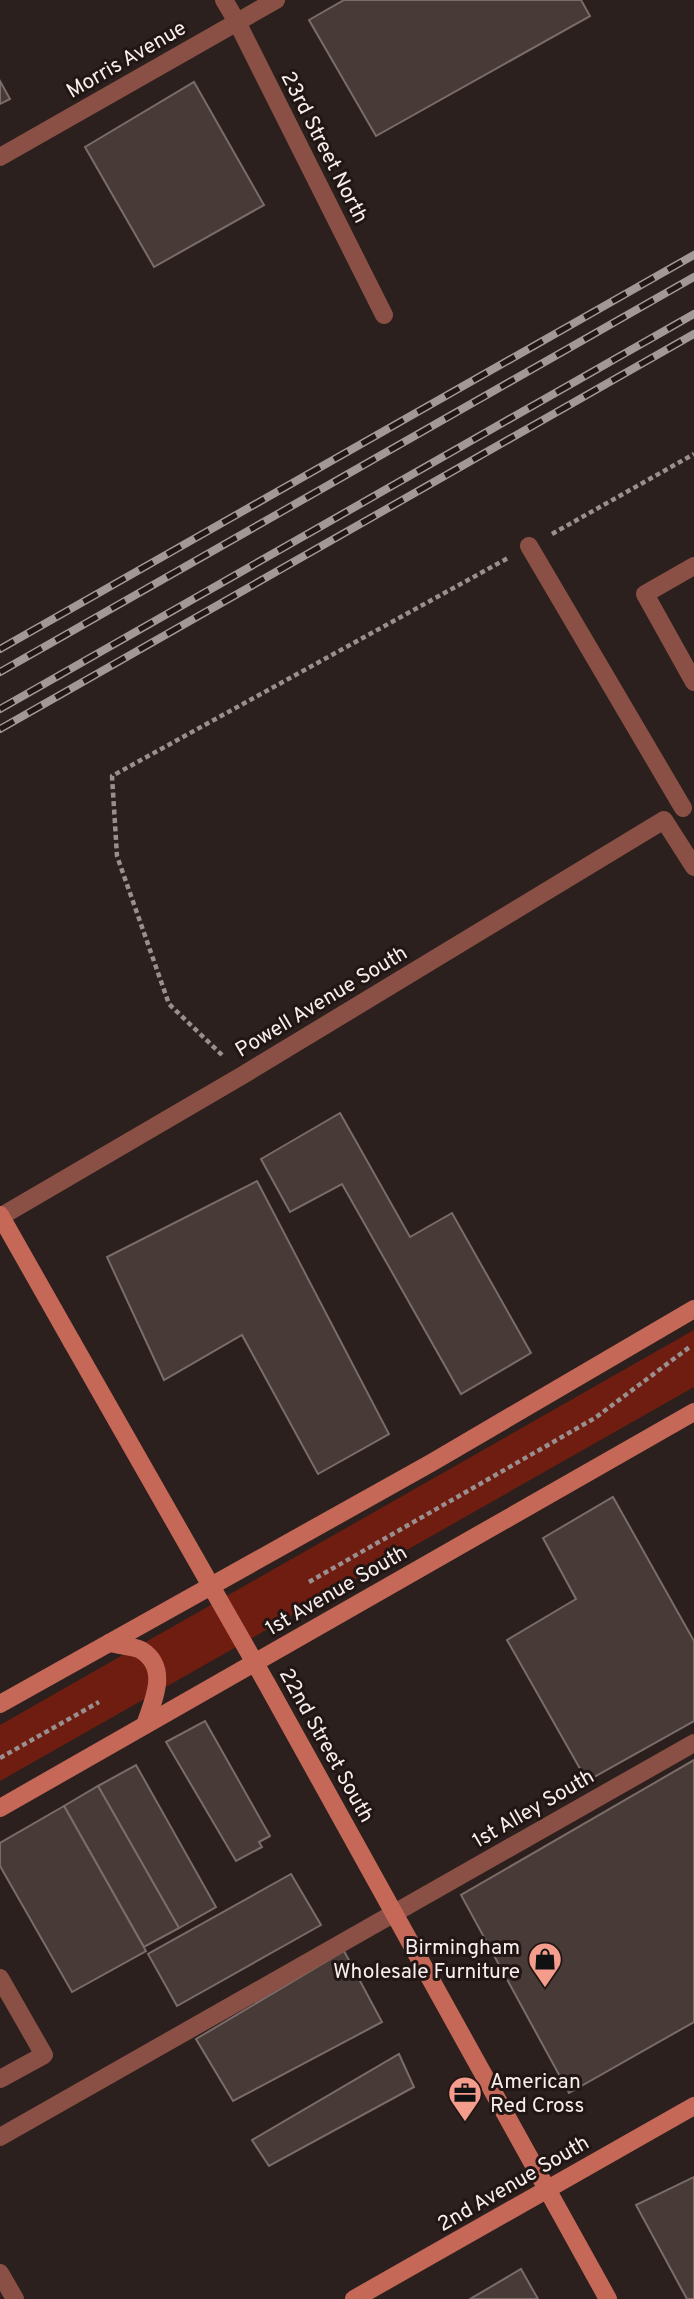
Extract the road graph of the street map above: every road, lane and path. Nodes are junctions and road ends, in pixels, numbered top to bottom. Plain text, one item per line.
1 (224, 0) edge
2 (276, 0) edge
3 (237, 22) junction
4 (0, 157) edge
5 (384, 315) dead end
6 (694, 454) edge
7 (529, 547) junction
8 (694, 566) edge
9 (694, 682) edge
10 (688, 804) edge
11 (663, 820) junction
12 (694, 867) edge
13 (243, 1075) junction
14 (0, 1216) edge
15 (694, 1310) edge
16 (694, 1343) edge
17 (694, 1412) edge
18 (309, 1582) dead end
19 (209, 1585) junction
20 (109, 1643) junction
21 (255, 1662) junction
22 (99, 1702) dead end
23 (0, 1704) edge
24 (145, 1725) junction
25 (694, 1743) edge
26 (0, 1758) edge
27 (0, 1808) edge
28 (394, 1913) junction
29 (0, 1978) edge
30 (0, 2079) edge
31 (694, 2106) edge
32 (0, 2137) edge
33 (548, 2189) junction
34 (0, 2273) edge
35 (15, 2299) edge
36 (354, 2299) edge
37 (608, 2299) edge

1 - 3 street, 23rd Street North
2 - 3 street, Morris Avenue
3 - 4 street, Morris Avenue
3 - 5 street, 23rd Street North
6 - 7 path
7 - 10 street
7 - 13 path
8 - 9 street
10 - 11 street, Powell Avenue South
11 - 12 street
11 - 13 street, Powell Avenue South
13 - 14 street, Powell Avenue South
14 - 19 street, 22nd Street South, bridge
15 - 19 street
16 - 18 path
17 - 21 street, 1st Avenue South
19 - 20 street
19 - 21 street, 22nd Street South
20 - 23 street
20 - 24 street
21 - 24 street, 1st Avenue South
21 - 28 street, 22nd Street South
22 - 26 path
24 - 27 street, 1st Avenue South
25 - 28 street, 1st Alley South
28 - 32 street, 1st Alley South
28 - 33 street, 22nd Street South
29 - 30 street
31 - 33 street, 2nd Avenue South
33 - 36 street, 2nd Avenue South
33 - 37 street, 22nd Street South
34 - 35 street

